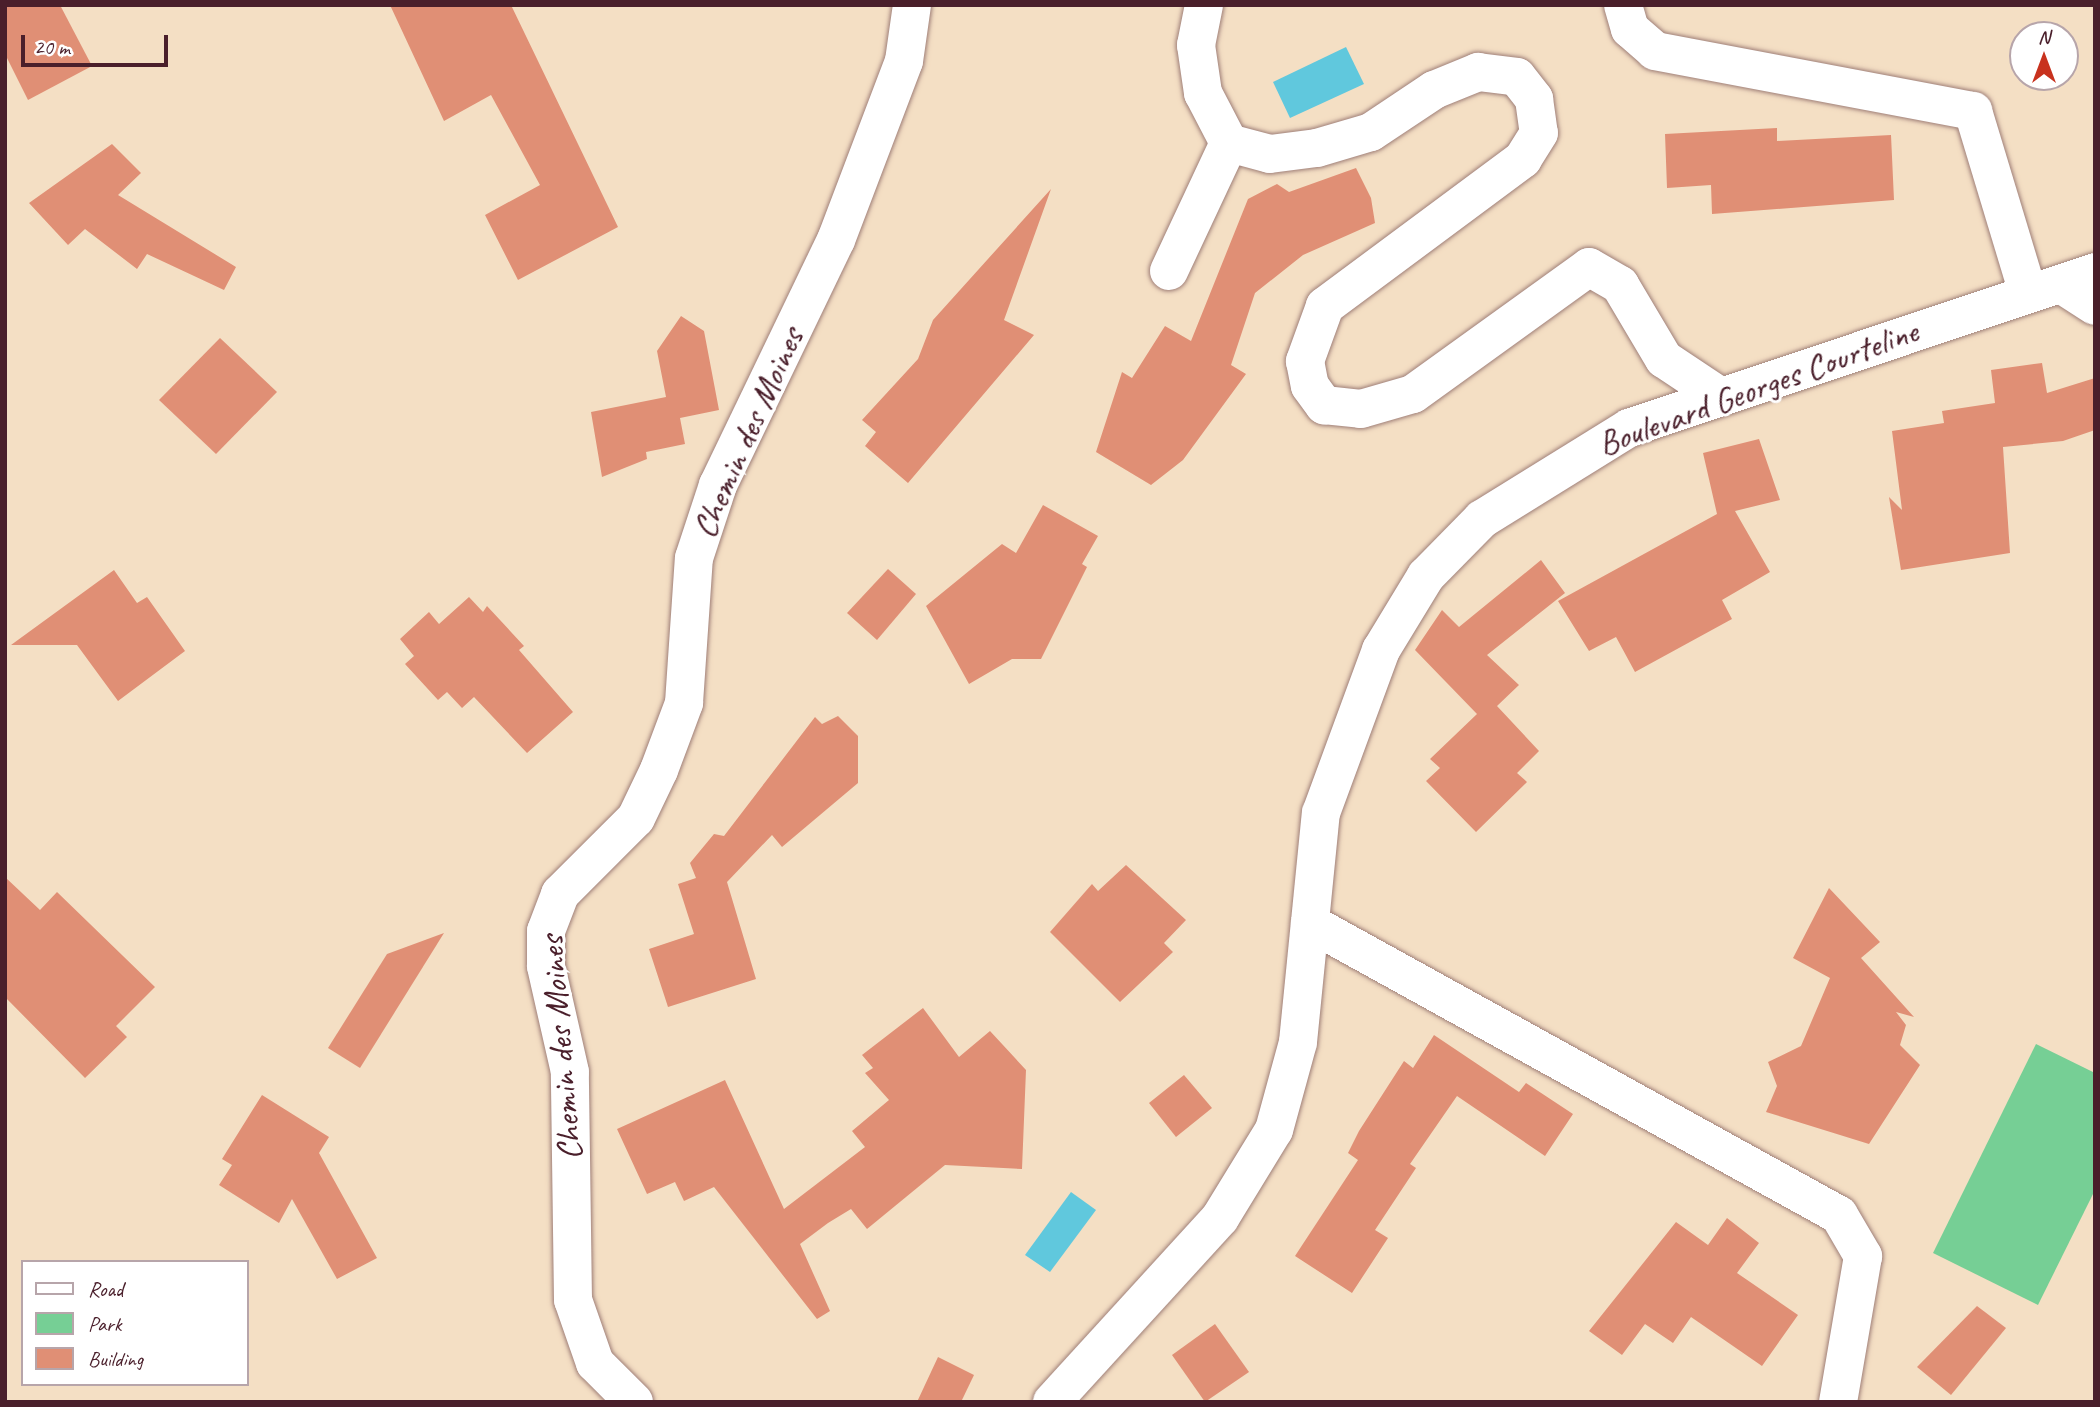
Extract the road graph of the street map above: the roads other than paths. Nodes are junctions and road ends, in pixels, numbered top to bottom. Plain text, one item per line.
1 (912, 5) edge
2 (1204, 5) edge
3 (1622, 5) edge
4 (1229, 144) junction
5 (1169, 271) dead end
6 (2061, 283) edge
7 (2095, 306) edge
8 (1718, 395) junction
9 (1310, 923) junction
10 (634, 1402) edge
11 (1052, 1402) edge
12 (1838, 1402) edge

1 - 10 street, Chemin des Moines
2 - 4 street
3 - 6 street
4 - 5 street
4 - 8 street
6 - 7 street
6 - 8 street, Boulevard Georges Courteline
8 - 9 street, Boulevard Georges Courteline
9 - 11 street, Boulevard Georges Courteline
9 - 12 street

